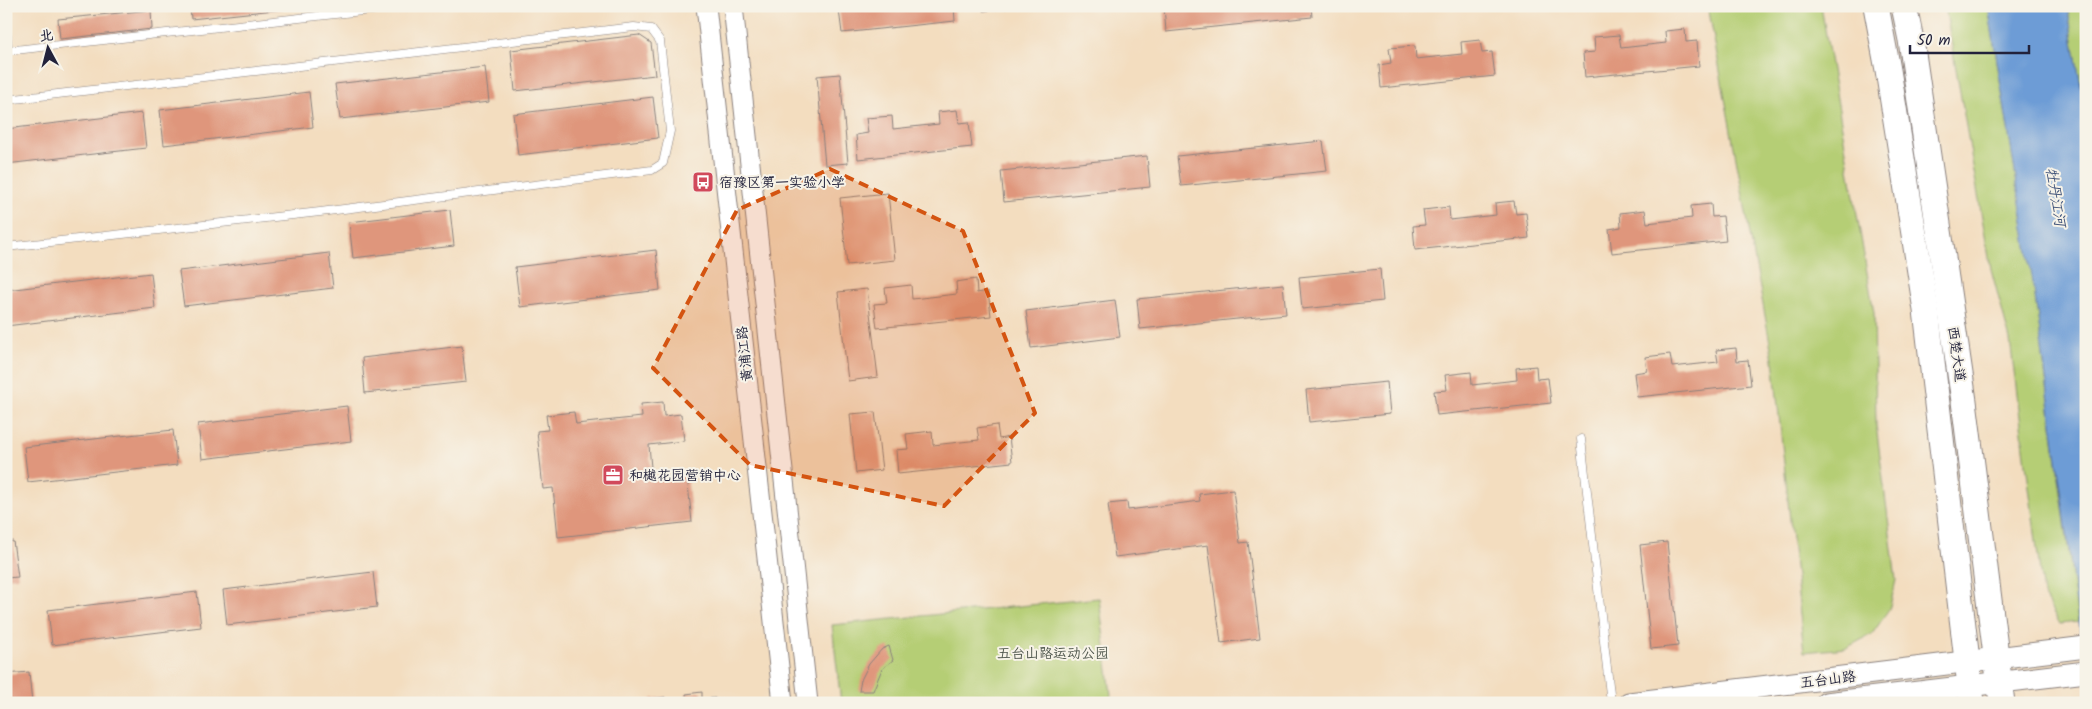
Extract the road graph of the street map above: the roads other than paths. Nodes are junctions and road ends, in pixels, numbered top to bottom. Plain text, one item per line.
1 (407, 6) edge
2 (706, 6) edge
3 (734, 6) edge
4 (1876, 6) edge
5 (1904, 6) edge
6 (6, 51) edge
7 (6, 100) edge
8 (6, 247) edge
9 (1582, 439) dead end
10 (2086, 647) edge
11 (2086, 672) edge
12 (1999, 681) edge
13 (1970, 684) edge
14 (782, 703) edge
15 (808, 703) edge
16 (1611, 703) edge
17 (1628, 703) edge
18 (1826, 703) edge

1 - 6 lane
2 - 14 street, 黄浦江路
3 - 15 street, 黄浦江路
4 - 13 highway, 西楚大道
5 - 12 highway, 西楚大道
7 - 8 lane
9 - 16 lane
10 - 12 main road
11 - 12 main road
12 - 13 main road, 五台山路
13 - 17 main road, 五台山路
13 - 18 main road, 五台山路

